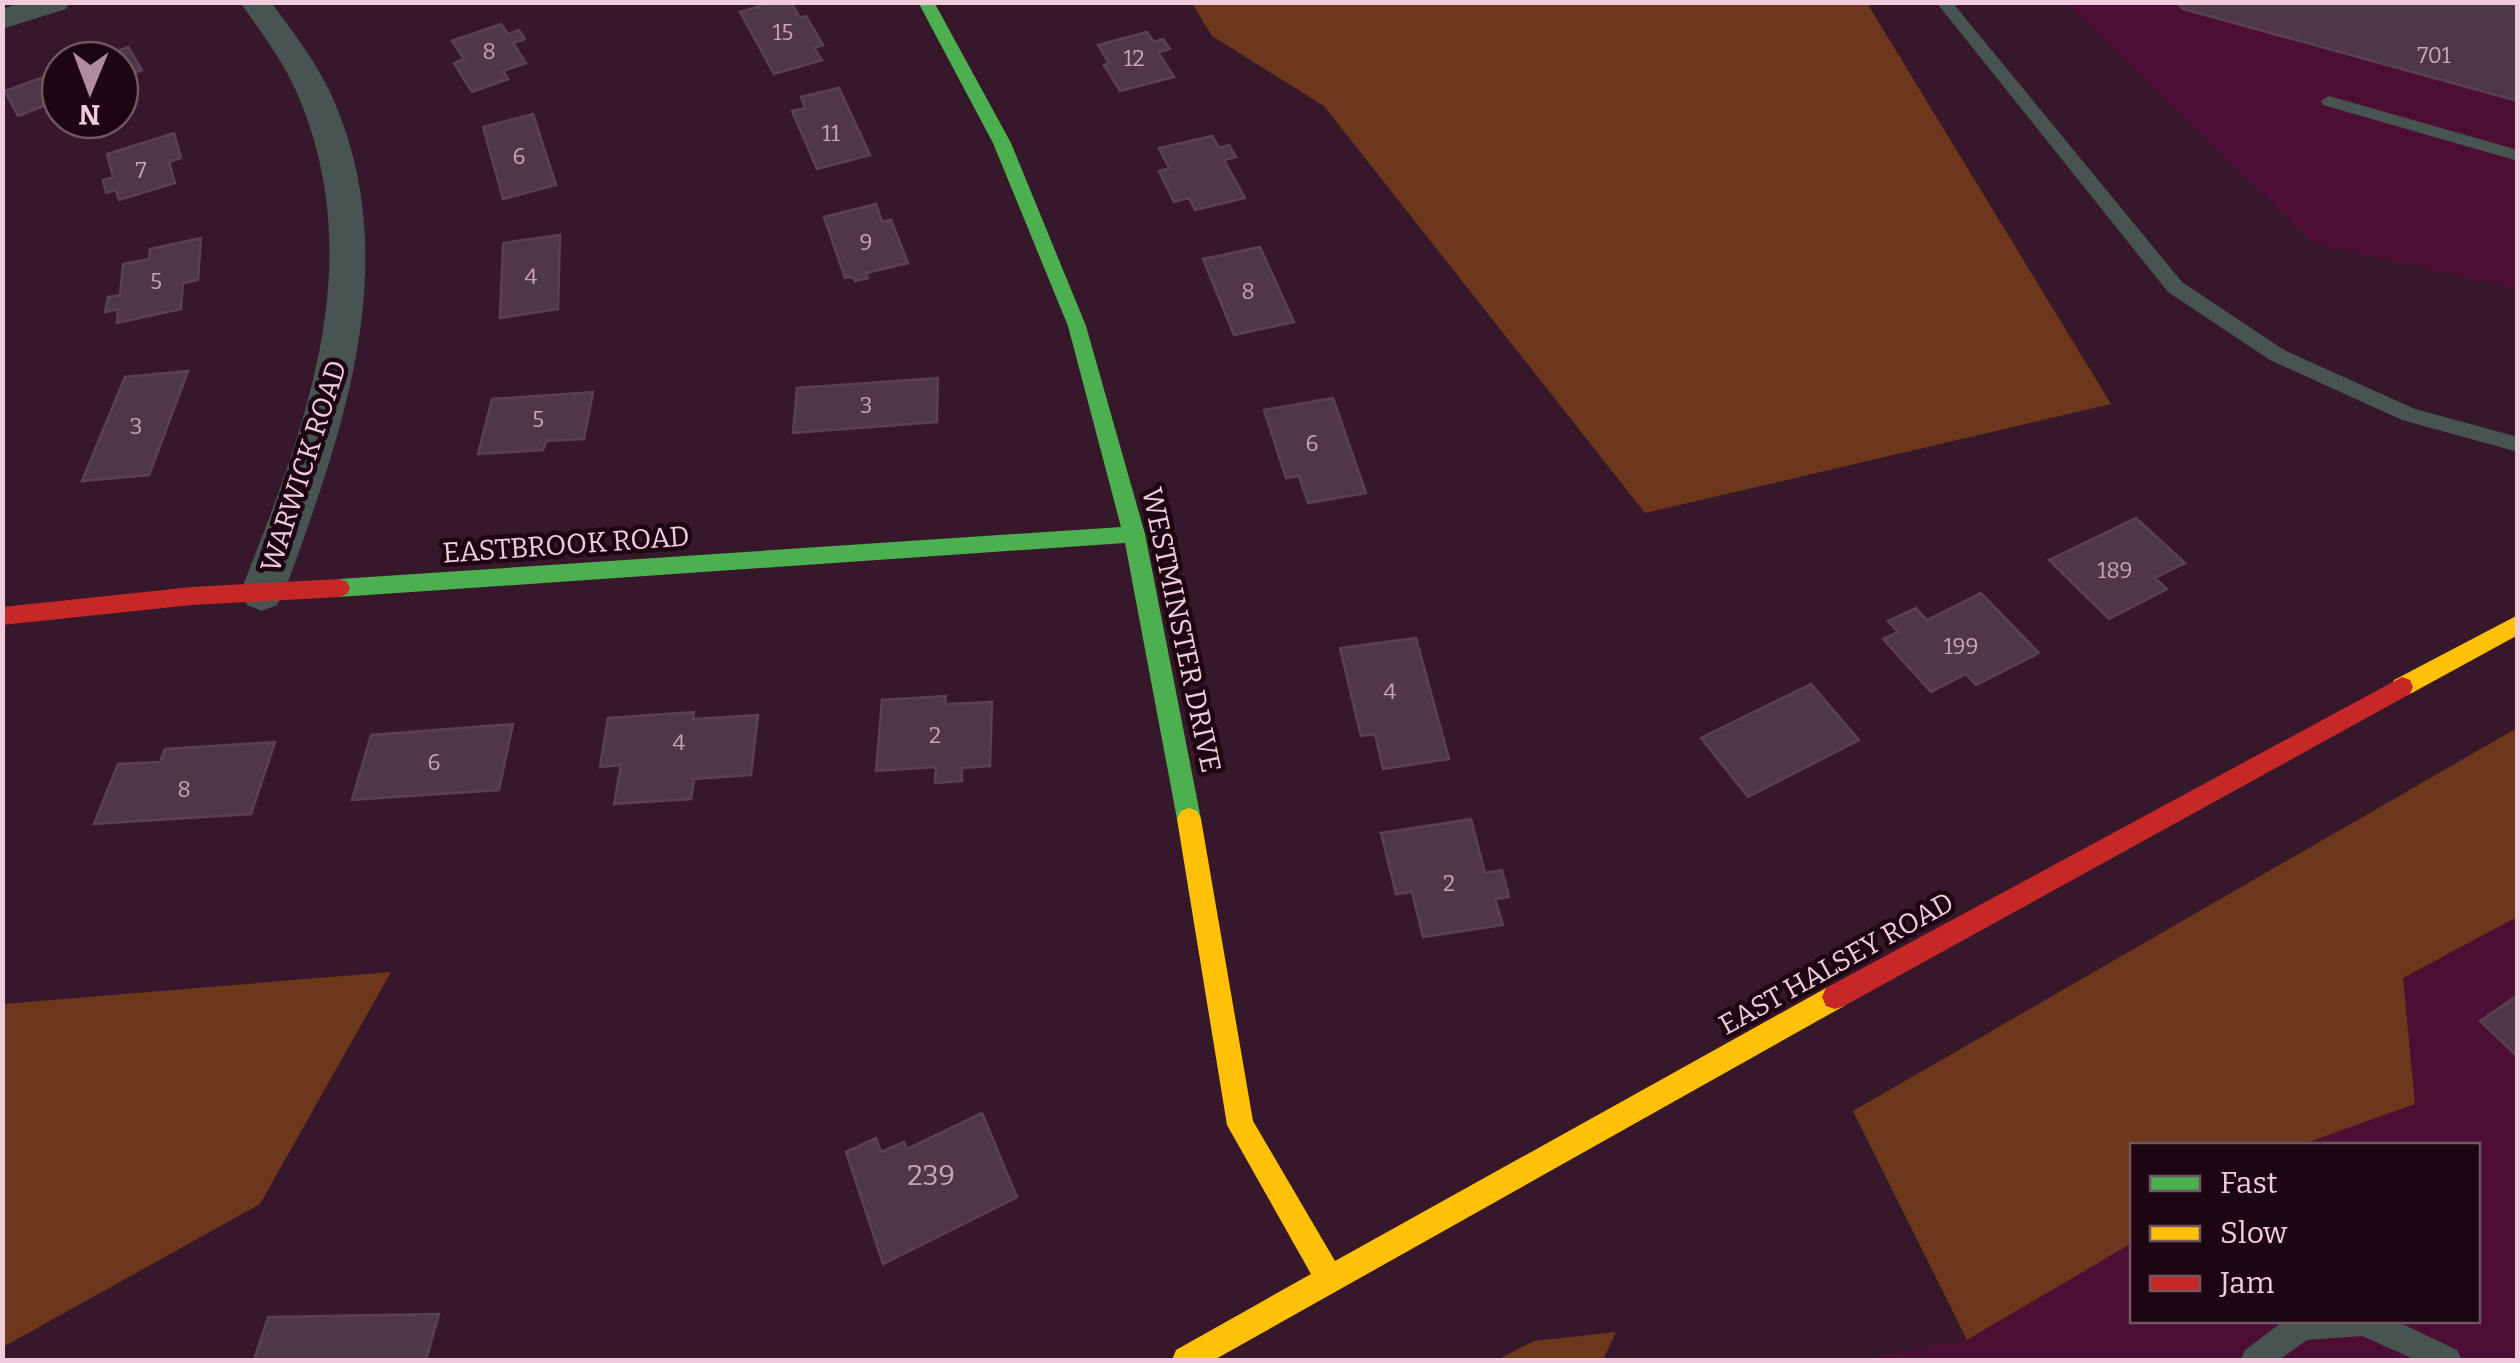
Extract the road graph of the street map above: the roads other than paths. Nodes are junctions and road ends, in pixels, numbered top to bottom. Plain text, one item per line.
1 (56, 2) edge
2 (255, 2) edge
3 (926, 2) edge
4 (1942, 2) edge
5 (2, 20) edge
6 (2328, 101) dead end
7 (2518, 156) edge
8 (2518, 445) edge
9 (1134, 534) junction
10 (262, 592) junction
11 (2, 616) edge
12 (2518, 624) edge
13 (1330, 1280) junction
14 (2339, 1323) edge
15 (2368, 1323) edge
16 (1186, 1360) edge
17 (2254, 1360) edge
18 (2447, 1360) edge

1 - 5 street
2 - 10 street, WARWICK ROAD
3 - 9 street, WESTMINSTER DRIVE
4 - 8 lane
6 - 7 lane
9 - 10 street, EASTBROOK ROAD
9 - 13 street, WESTMINSTER DRIVE
10 - 11 street, EASTBROOK ROAD
12 - 13 street, EAST HALSEY ROAD
13 - 16 street, EAST HALSEY ROAD
14 - 17 lane
15 - 18 lane

